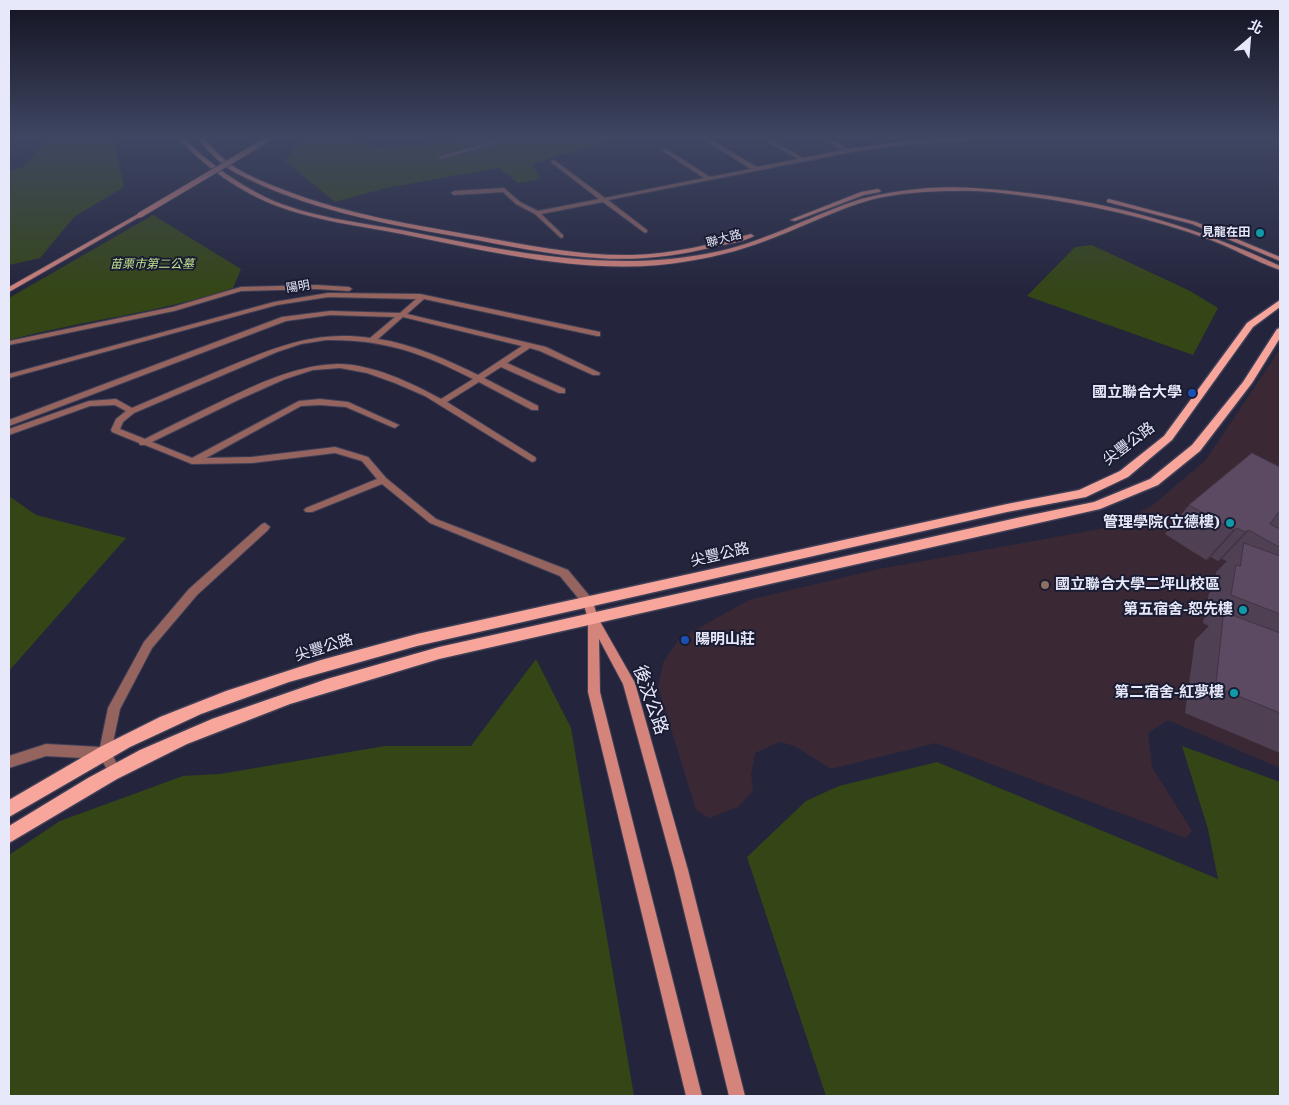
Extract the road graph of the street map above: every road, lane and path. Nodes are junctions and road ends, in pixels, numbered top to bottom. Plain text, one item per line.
1 (183, 190) edge
2 (248, 190) edge
3 (279, 190) edge
4 (592, 190) edge
5 (651, 190) edge
6 (890, 190) edge
7 (938, 190) edge
8 (982, 190) edge
9 (1020, 190) edge
10 (454, 193) dead end
11 (605, 199) junction
12 (537, 212) junction
13 (428, 230) junction
14 (645, 231) dead end
15 (422, 236) junction
16 (562, 236) dead end
17 (1280, 259) edge
18 (1280, 268) edge
19 (9, 290) edge
20 (423, 297) junction
21 (1280, 303) edge
22 (403, 315) junction
23 (1280, 331) edge
24 (597, 334) dead end
25 (372, 340) junction
26 (9, 343) edge
27 (529, 345) junction
28 (502, 364) junction
29 (596, 373) dead end
30 (9, 376) edge
31 (478, 379) junction
32 (562, 391) dead end
33 (441, 403) junction
34 (535, 408) dead end
35 (131, 411) junction
36 (9, 423) edge
37 (395, 425) dead end
38 (9, 432) edge
39 (143, 443) junction
40 (532, 459) dead end
41 (192, 462) junction
42 (383, 480) junction
43 (309, 510) dead end
44 (266, 527) dead end
45 (588, 602) junction
46 (593, 619) junction
47 (105, 753) junction
48 (9, 762) edge
49 (115, 772) junction
50 (9, 809) edge
51 (9, 835) edge
52 (694, 1096) edge
53 (737, 1096) edge

1 - 19 street, bridge
2 - 15 street, 聯大路
3 - 13 street, 聯大路
4 - 11 street
5 - 11 street
6 - 13 street, 聯大路
7 - 15 street, 聯大路
8 - 18 street, 聯大路
9 - 17 street, 聯大路
10 - 12 street
11 - 12 street
11 - 14 street
12 - 16 street
13 - 15 street
20 - 22 street
20 - 24 street, 陽明
20 - 26 street
20 - 30 street, 陽明
21 - 45 main road, 尖豐公路
22 - 25 street
22 - 27 street
22 - 36 street
23 - 46 main road
25 - 31 street
25 - 35 street
27 - 28 street
27 - 29 street
28 - 31 street
28 - 32 street
31 - 33 street
31 - 34 street
33 - 39 street
33 - 40 street
35 - 38 street
35 - 39 street
37 - 41 street
39 - 41 street
41 - 42 street
42 - 43 street
42 - 45 street
44 - 47 street
45 - 46 street
45 - 47 main road, 尖豐公路
46 - 49 main road
46 - 52 street
46 - 53 street, 後汶公路
47 - 48 street
47 - 49 street
47 - 50 main road, 尖豐公路
49 - 51 main road

